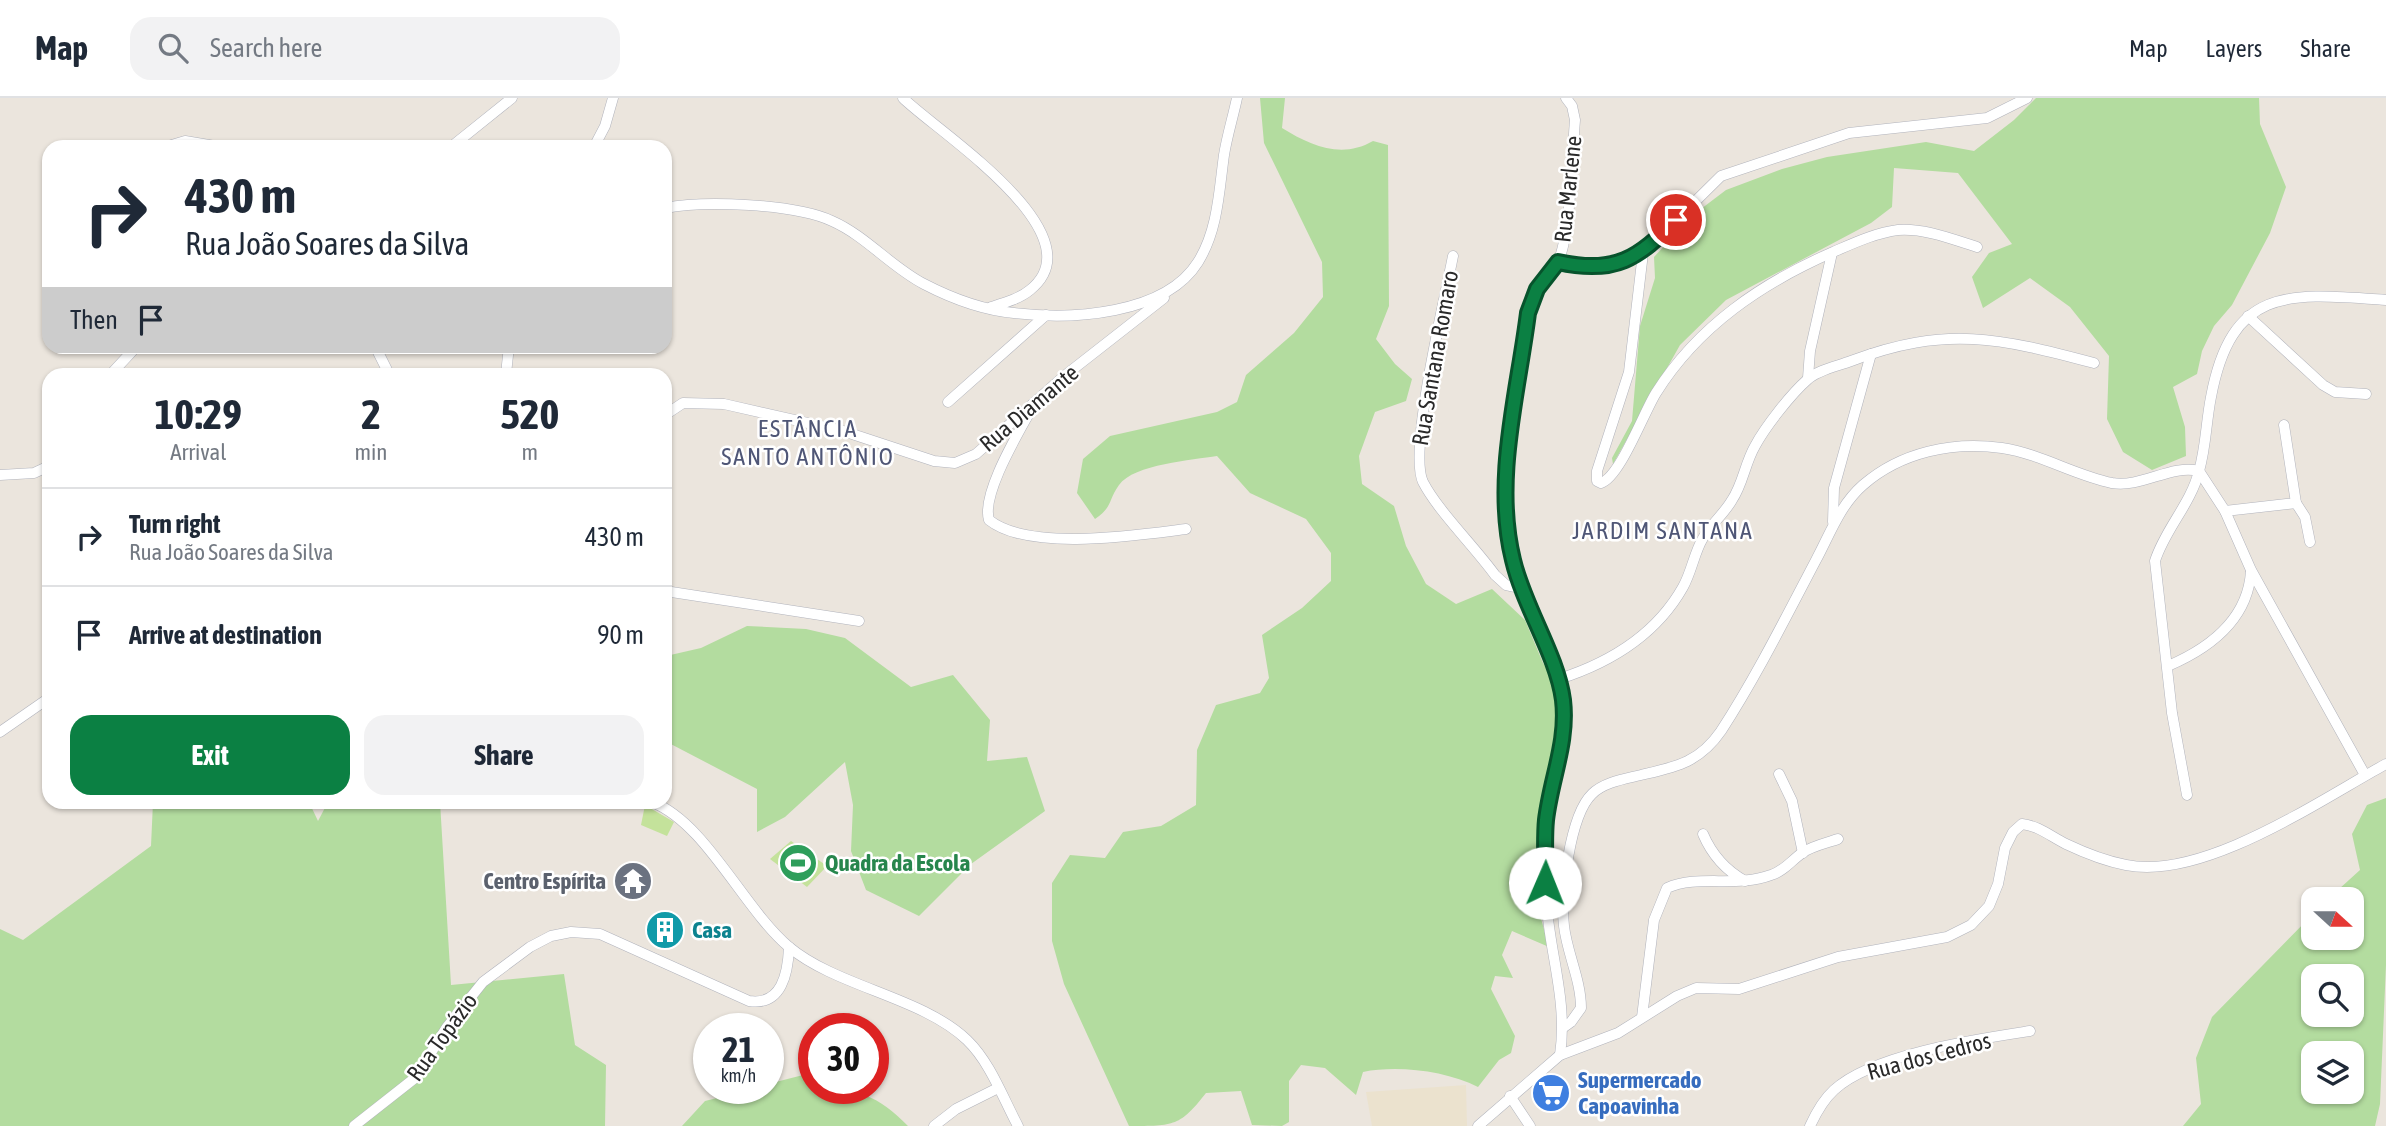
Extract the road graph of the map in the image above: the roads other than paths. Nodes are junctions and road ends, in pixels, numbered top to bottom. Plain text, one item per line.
1 (512, 98) edge
2 (613, 98) edge
3 (903, 98) edge
4 (1237, 98) edge
5 (1566, 98) edge
6 (2027, 98) edge
7 (460, 140) edge
8 (598, 140) edge
9 (672, 208) edge
10 (1977, 247) dead end
11 (1643, 253) junction
12 (1832, 253) junction
13 (1453, 256) dead end
14 (1558, 262) junction
15 (1172, 291) junction
16 (2386, 300) edge
17 (988, 308) junction
18 (1046, 315) junction
19 (2248, 316) junction
20 (130, 354) edge
21 (1871, 354) junction
22 (2094, 363) dead end
23 (117, 368) edge
24 (1808, 378) junction
25 (2366, 394) dead end
26 (1035, 401) junction
27 (948, 402) dead end
28 (672, 410) edge
29 (2284, 425) dead end
30 (42, 469) edge
31 (2199, 471) junction
32 (0, 475) edge
33 (2296, 503) junction
34 (2225, 511) junction
35 (1833, 522) junction
36 (1186, 529) dead end
37 (2310, 542) dead end
38 (2251, 570) junction
39 (1520, 589) junction
40 (672, 592) edge
41 (859, 621) dead end
42 (2168, 666) junction
43 (1559, 680) junction
44 (42, 703) edge
45 (0, 732) edge
46 (2386, 764) edge
47 (1779, 774) dead end
48 (2365, 775) junction
49 (2188, 796) dead end
50 (664, 809) edge
51 (1703, 834) dead end
52 (1838, 839) dead end
53 (1803, 853) junction
54 (1745, 881) junction
55 (789, 947) junction
56 (1642, 1017) junction
57 (1564, 1027) junction
58 (2030, 1031) dead end
59 (1560, 1055) junction
60 (998, 1088) junction
61 (1510, 1096) junction
62 (354, 1126) edge
63 (934, 1126) edge
64 (1018, 1126) edge
65 (1478, 1126) edge
66 (1530, 1126) edge
67 (1810, 1126) edge

1 - 7 street
2 - 8 street
3 - 17 street
4 - 15 street, Rua Diamante
5 - 14 street, Rua Marlene
6 - 11 street
9 - 17 street
10 - 12 street
11 - 12 street
11 - 14 street
12 - 24 street
13 - 39 street, Rua Santana Romaro
14 - 39 street, Rua Marlene
15 - 18 street
15 - 26 street, Rua Diamante
16 - 19 street
17 - 18 street
18 - 27 street
19 - 25 street
19 - 31 street
20 - 23 street
21 - 22 street
21 - 24 street
21 - 35 street
24 - 43 street
26 - 28 street, Rua Diamante
26 - 36 street
29 - 33 street
30 - 32 street
31 - 34 street
31 - 35 street
31 - 42 street
33 - 34 street
33 - 37 street
34 - 38 street
35 - 57 street
38 - 42 street
38 - 48 street
39 - 43 street, Rua Marlene
40 - 41 street
42 - 49 street
43 - 57 street, Rua Marlene
44 - 45 street
46 - 48 street
47 - 53 street
48 - 56 street
50 - 55 street
51 - 54 street
52 - 53 street
53 - 54 street
54 - 56 street
55 - 60 street
55 - 62 street, Rua Topázio
56 - 59 street
57 - 59 street, Rua Marlene
58 - 67 street, Rua dos Cedros
59 - 61 street
60 - 63 street
60 - 64 street
61 - 65 street
61 - 66 street

